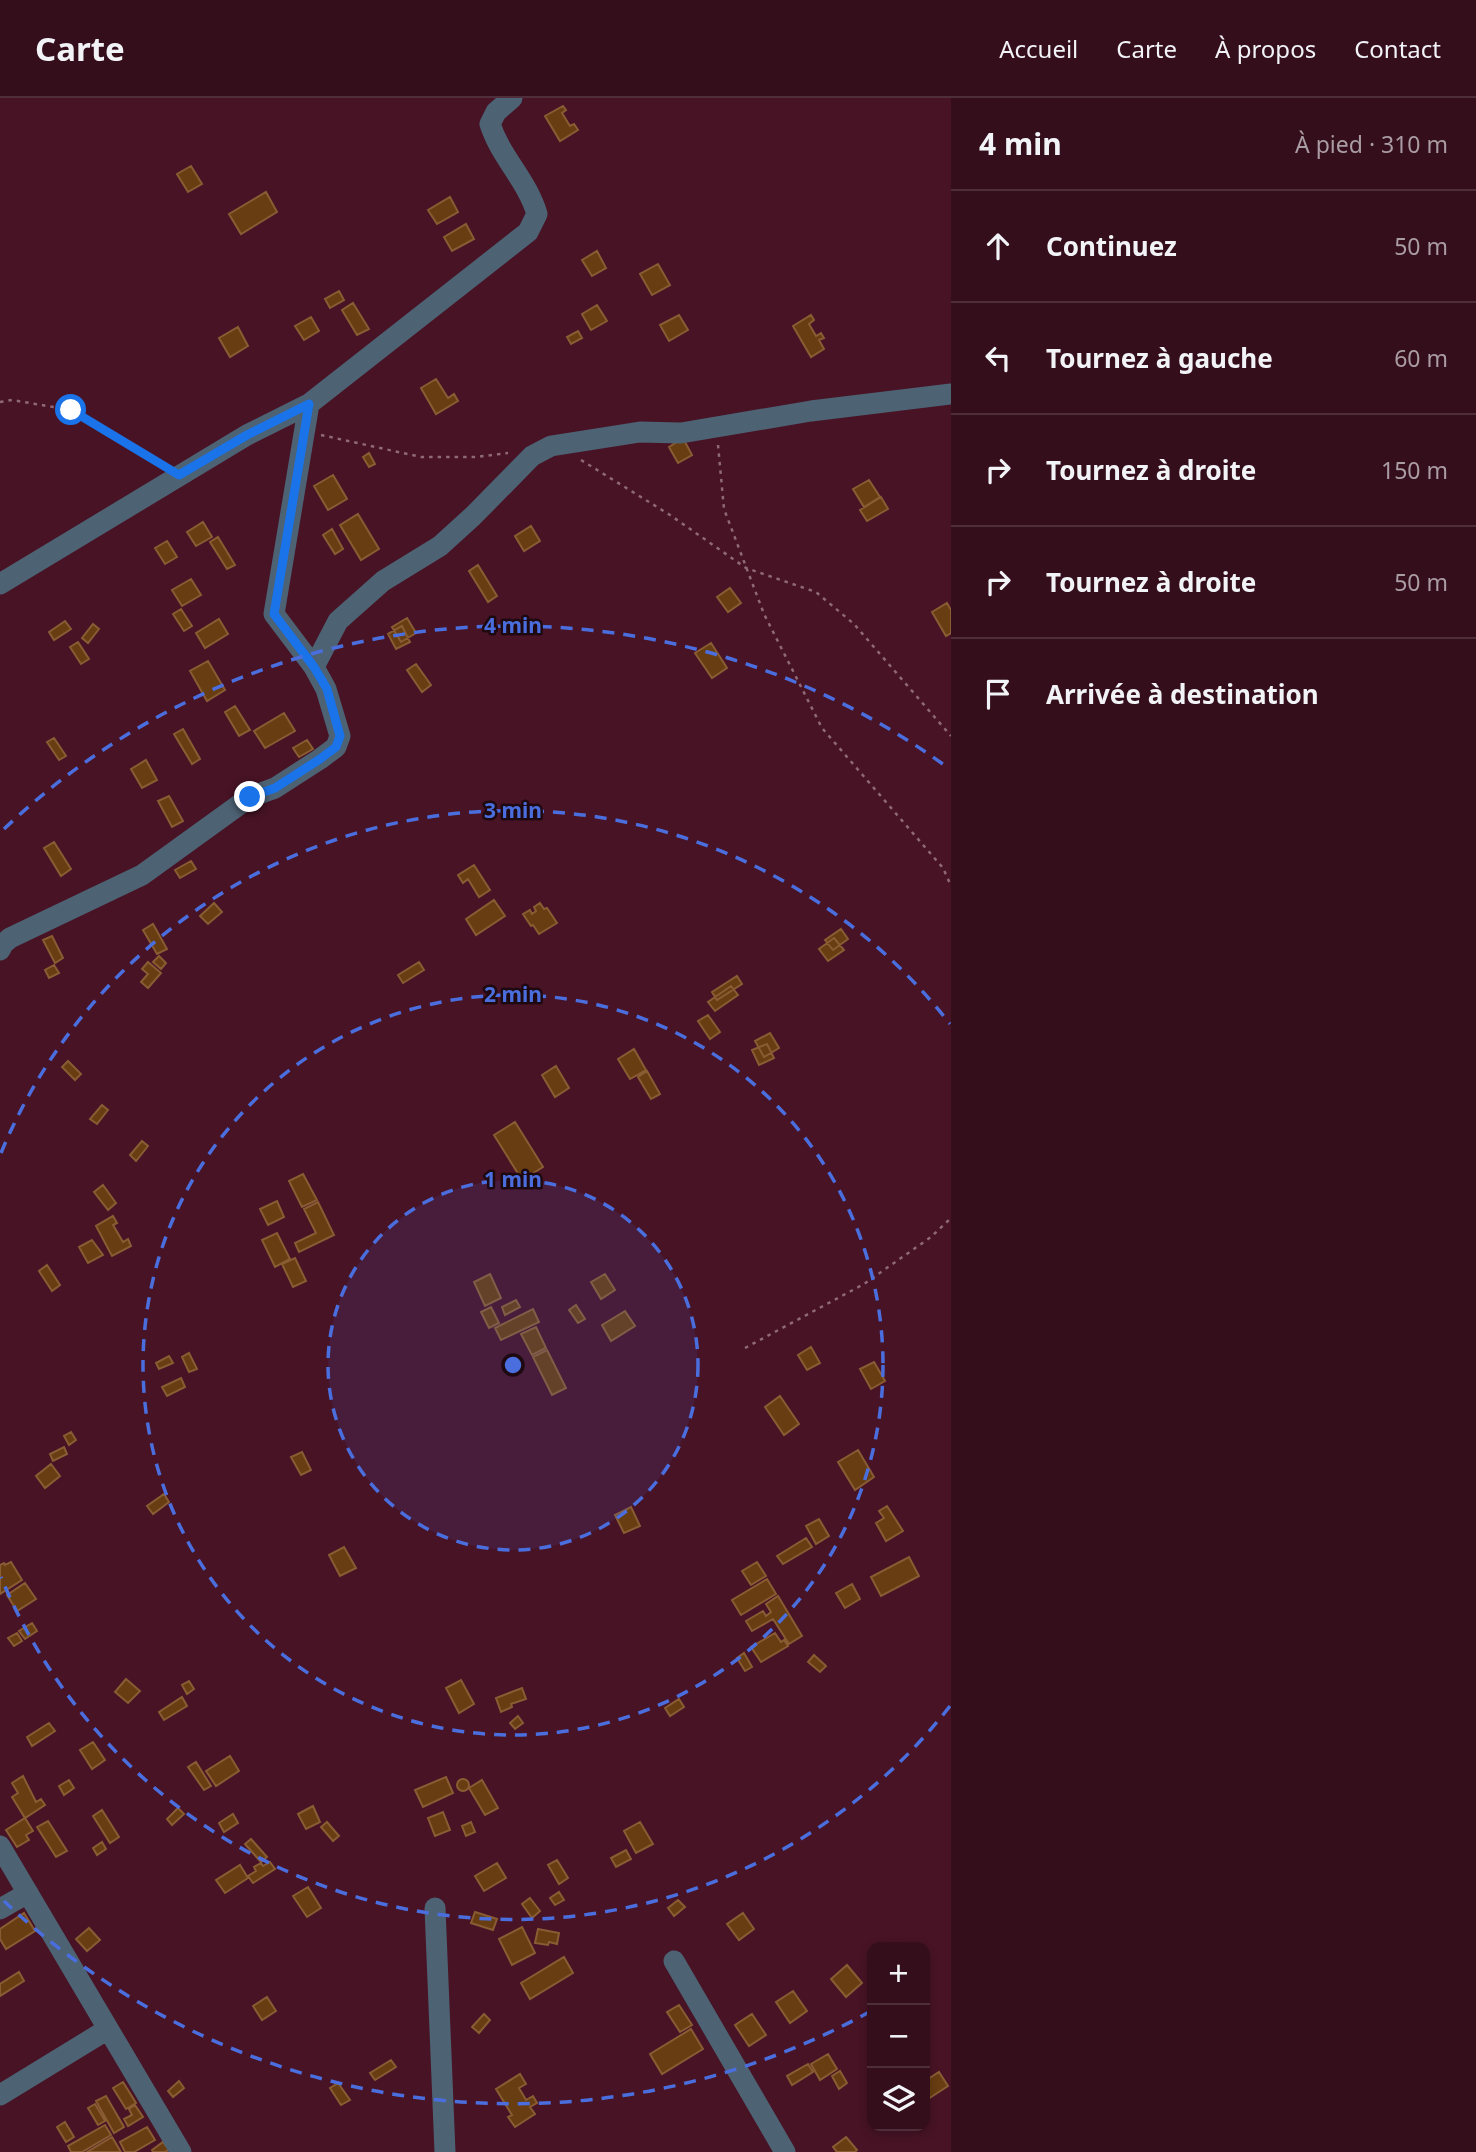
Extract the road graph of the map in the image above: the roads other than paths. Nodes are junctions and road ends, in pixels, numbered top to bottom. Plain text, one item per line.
1 (512, 98) edge
2 (951, 394) edge
3 (309, 404) junction
4 (0, 583) edge
5 (314, 667) junction
6 (0, 950) edge
7 (0, 1846) edge
8 (28, 1894) junction
9 (435, 1908) dead end
10 (0, 1909) edge
11 (674, 1961) dead end
12 (108, 2029) junction
13 (0, 2095) edge
14 (181, 2152) edge
15 (446, 2152) edge
16 (785, 2152) edge

1 - 3 street
2 - 5 street
3 - 4 street
3 - 5 street
5 - 6 street
7 - 8 street
8 - 10 street
8 - 12 street
9 - 15 street
11 - 16 street
12 - 13 street
12 - 14 street

